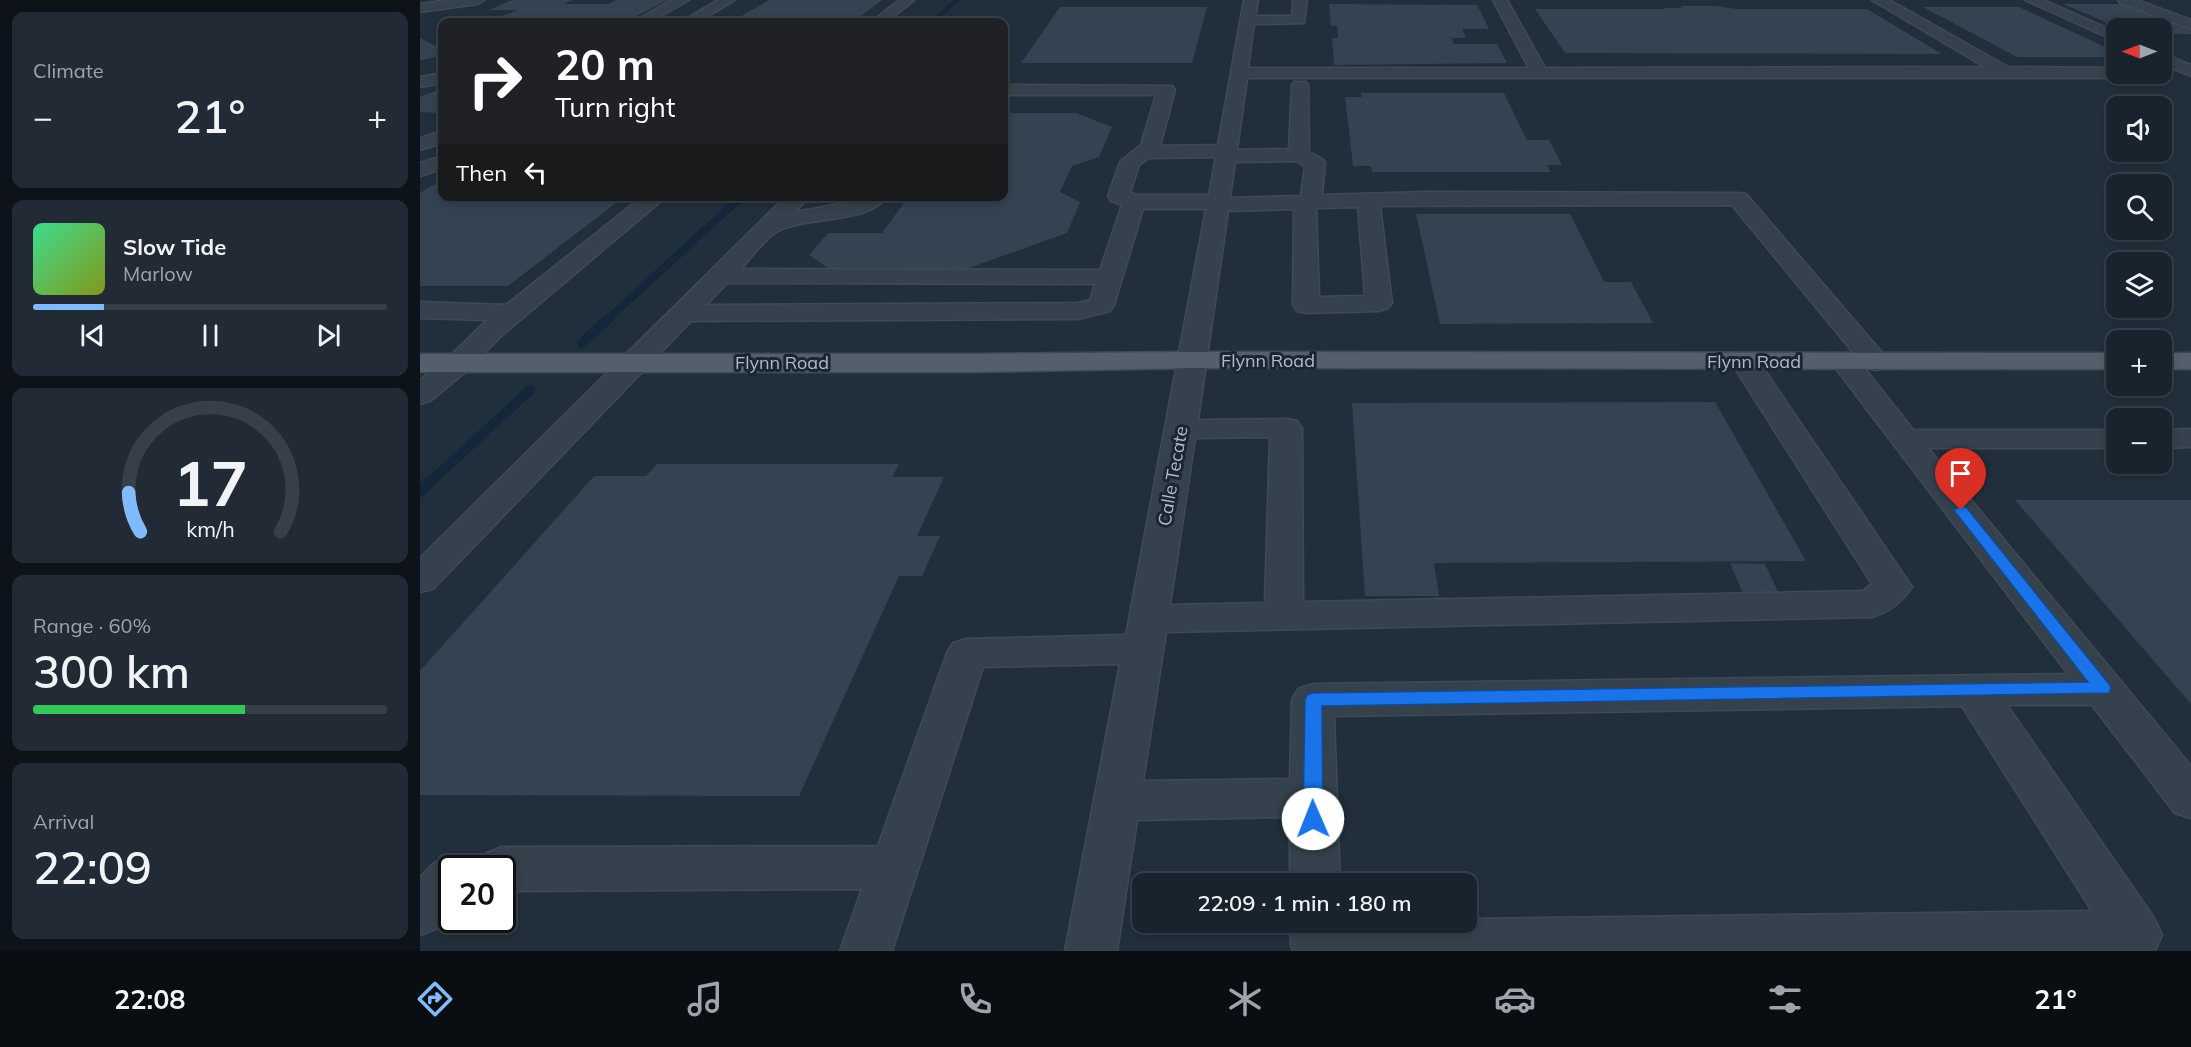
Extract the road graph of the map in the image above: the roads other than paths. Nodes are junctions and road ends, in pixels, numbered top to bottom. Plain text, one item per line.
1 (477, 0) edge
2 (682, 0) edge
3 (728, 0) edge
4 (907, 0) edge
5 (1300, 0) edge
6 (1500, 0) edge
7 (1879, 0) edge
8 (2032, 0) edge
9 (2125, 0) edge
10 (2181, 6) dead end
11 (2142, 7) junction
12 (420, 9) edge
13 (1249, 10) edge
14 (437, 18) dead end
15 (648, 18) edge
16 (695, 18) edge
17 (884, 18) edge
18 (2191, 26) edge
19 (2106, 33) edge
20 (2172, 63) edge
21 (438, 65) edge
22 (420, 68) edge
23 (1539, 72) junction
24 (2005, 72) junction
25 (2106, 72) edge
26 (2191, 72) edge
27 (1238, 73) junction
28 (2172, 73) edge
29 (1298, 74) junction
30 (438, 79) edge
31 (420, 82) edge
32 (1008, 90) edge
33 (438, 138) edge
34 (420, 144) edge
35 (1147, 152) junction
36 (1226, 153) junction
37 (1299, 155) junction
38 (438, 163) edge
39 (420, 170) edge
40 (1368, 200) junction
41 (651, 201) edge
42 (794, 201) edge
43 (871, 201) edge
44 (1134, 202) junction
45 (1308, 202) junction
46 (1218, 204) junction
47 (770, 226) junction
48 (720, 276) junction
49 (1110, 277) junction
50 (420, 310) edge
51 (512, 313) junction
52 (683, 313) junction
53 (1193, 360) junction
54 (2106, 361) edge
55 (2172, 361) edge
56 (2191, 361) edge
57 (1746, 362) junction
58 (1845, 362) junction
59 (1876, 362) junction
60 (420, 363) edge
61 (459, 363) junction
62 (633, 363) junction
63 (420, 395) edge
64 (1182, 429) junction
65 (2172, 438) edge
66 (2191, 438) edge
67 (1904, 439) junction
68 (2106, 439) edge
69 (420, 580) edge
70 (1284, 617) junction
71 (1146, 634) junction
72 (2103, 688) junction
73 (1974, 690) junction
74 (1313, 798) junction
75 (2191, 799) edge
76 (1116, 801) junction
77 (896, 867) junction
78 (516, 869) edge
79 (1315, 873) edge
80 (438, 893) edge
81 (420, 912) edge
82 (1317, 933) edge
83 (866, 951) edge
84 (1091, 951) edge

1 - 12 street
2 - 15 street
3 - 16 street
4 - 17 street
5 - 13 street
6 - 23 street
7 - 24 street
8 - 19 street
9 - 11 street
10 - 11 street
11 - 18 street
12 - 14 street
13 - 27 street, Calle Tecate
20 - 26 street
21 - 22 street
23 - 24 street
23 - 29 street
24 - 25 street
26 - 28 street
27 - 29 street
27 - 36 street, Calle Tecate
29 - 37 street
30 - 31 street
32 - 35 street
33 - 34 street
35 - 36 street
35 - 44 street
36 - 37 street
36 - 46 street, Calle Tecate
37 - 45 street
38 - 39 street
40 - 45 street
40 - 45 street
40 - 59 street
41 - 51 street
42 - 47 street
43 - 47 street
44 - 46 street
44 - 49 street
45 - 46 street
46 - 53 street, Calle Tecate
47 - 48 street
48 - 49 street
48 - 52 street
49 - 52 street
50 - 51 street
51 - 61 street
52 - 62 street
53 - 57 main road, Flynn Road
53 - 62 main road, Flynn Road
53 - 64 street, Calle Tecate
54 - 59 main road, Flynn Road
55 - 56 main road
57 - 58 main road, Flynn Road
57 - 70 street
58 - 59 main road, Flynn Road
58 - 67 street
60 - 61 main road, Flynn Road
61 - 62 main road, Flynn Road
61 - 63 street
62 - 69 street
64 - 70 street
64 - 71 street, Calle Tecate
65 - 66 street
67 - 68 street
67 - 72 street
70 - 71 street
71 - 76 street, Calle Tecate
71 - 77 street
72 - 73 street
72 - 75 street
73 - 74 street
73 - 82 street
74 - 76 street
74 - 79 street
76 - 84 street, Calle Tecate
77 - 78 street
77 - 83 street
80 - 81 street

